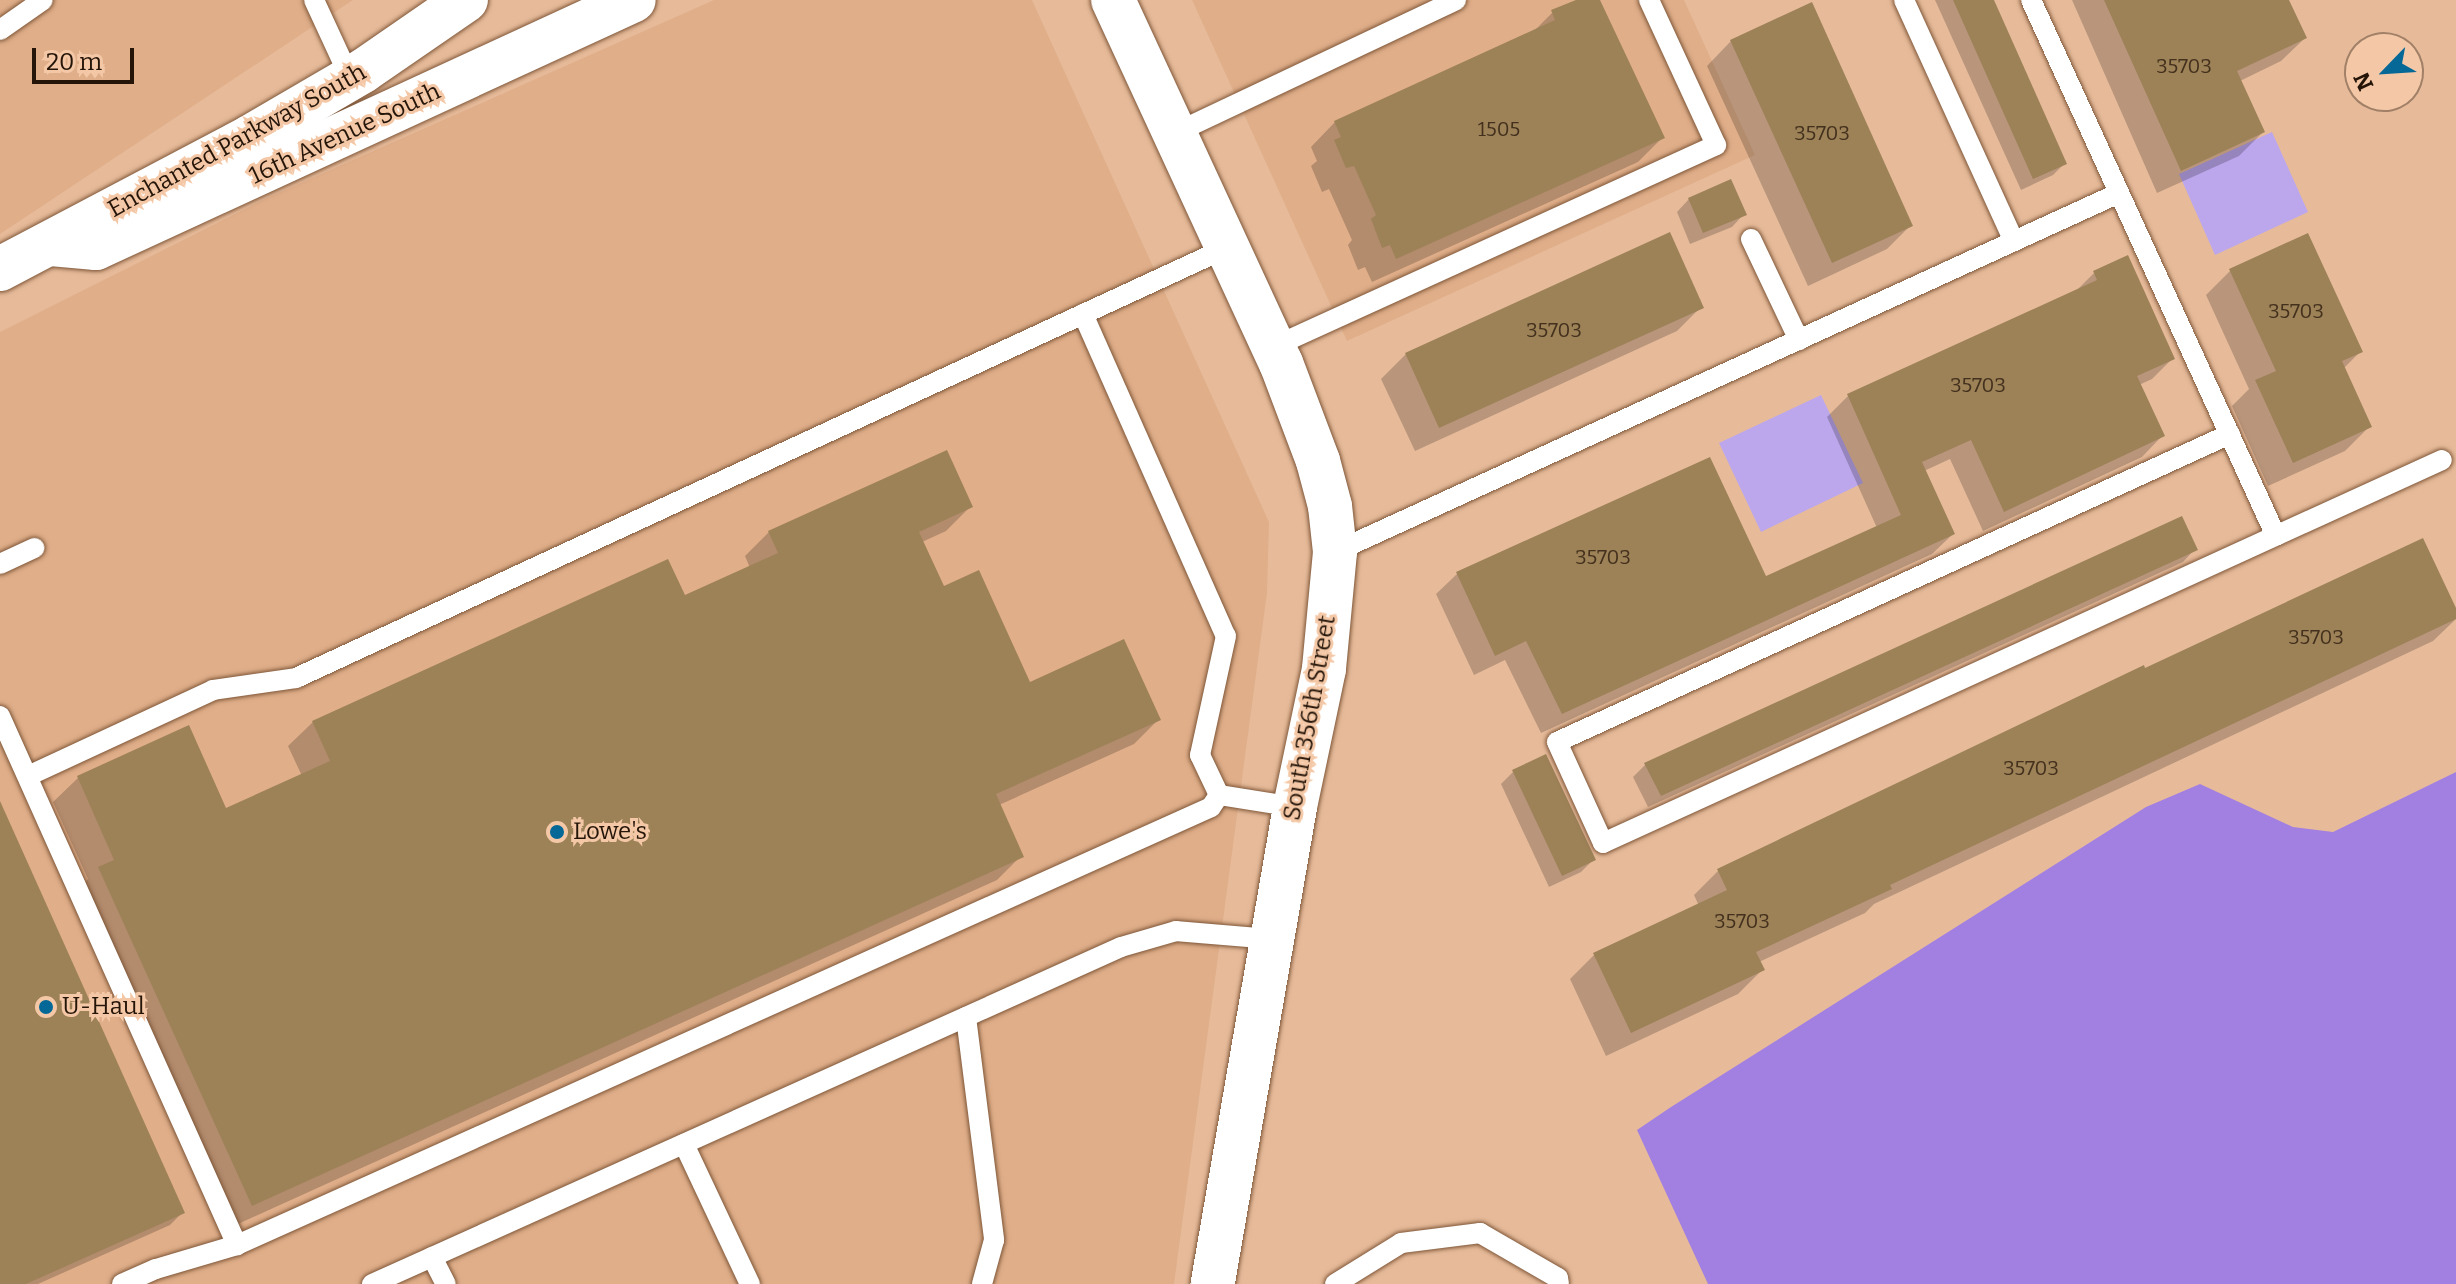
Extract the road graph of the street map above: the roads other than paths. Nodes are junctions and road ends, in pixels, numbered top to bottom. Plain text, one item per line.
1 (43, 0) edge
2 (314, 0) edge
3 (466, 0) edge
4 (634, 0) edge
5 (1113, 0) edge
6 (1456, 0) edge
7 (1649, 0) edge
8 (1904, 0) edge
9 (2031, 0) edge
10 (0, 30) edge
11 (350, 78) junction
12 (1173, 134) junction
13 (2119, 193) junction
14 (1751, 239) dead end
15 (2014, 241) junction
16 (51, 244) junction
17 (1226, 248) junction
18 (0, 269) edge
19 (1083, 314) junction
20 (1799, 340) junction
21 (1273, 347) junction
22 (2230, 434) junction
23 (2442, 460) dead end
24 (2276, 536) junction
25 (34, 548) dead end
26 (1335, 552) junction
27 (0, 564) edge
28 (0, 716) edge
29 (28, 776) junction
30 (1219, 795) junction
31 (1295, 807) junction
32 (1272, 939) junction
33 (966, 1017) junction
34 (684, 1144) junction
35 (237, 1245) junction
36 (432, 1257) junction
37 (122, 1284) edge
38 (372, 1284) edge
39 (446, 1284) edge
40 (750, 1284) edge
41 (982, 1284) edge
42 (1213, 1284) edge
43 (1335, 1284) edge
44 (1559, 1284) edge

1 - 10 lane
2 - 11 lane
3 - 11 main road, Enchanted Parkway South
4 - 16 main road, 16th Avenue South
5 - 12 main road, South 356th Street
6 - 12 lane
7 - 21 lane
8 - 15 lane
9 - 13 lane
11 - 16 main road, Enchanted Parkway South
12 - 17 main road, South 356th Street
13 - 15 lane
13 - 22 lane
14 - 20 lane
15 - 20 lane
16 - 18 main road, Enchanted Parkway South
17 - 19 lane
17 - 21 main road, South 356th Street
19 - 29 lane
19 - 30 lane
20 - 26 lane
21 - 26 main road, South 356th Street
22 - 24 lane
22 - 24 lane
23 - 24 lane
25 - 27 lane
26 - 31 main road, South 356th Street
28 - 29 lane
29 - 35 lane
30 - 31 lane
30 - 35 lane
31 - 32 main road, South 356th Street
32 - 33 lane
32 - 42 main road, South 356th Street
33 - 34 lane
33 - 41 lane
34 - 36 lane
34 - 40 lane
35 - 37 lane
36 - 38 lane
36 - 39 lane
43 - 44 lane

